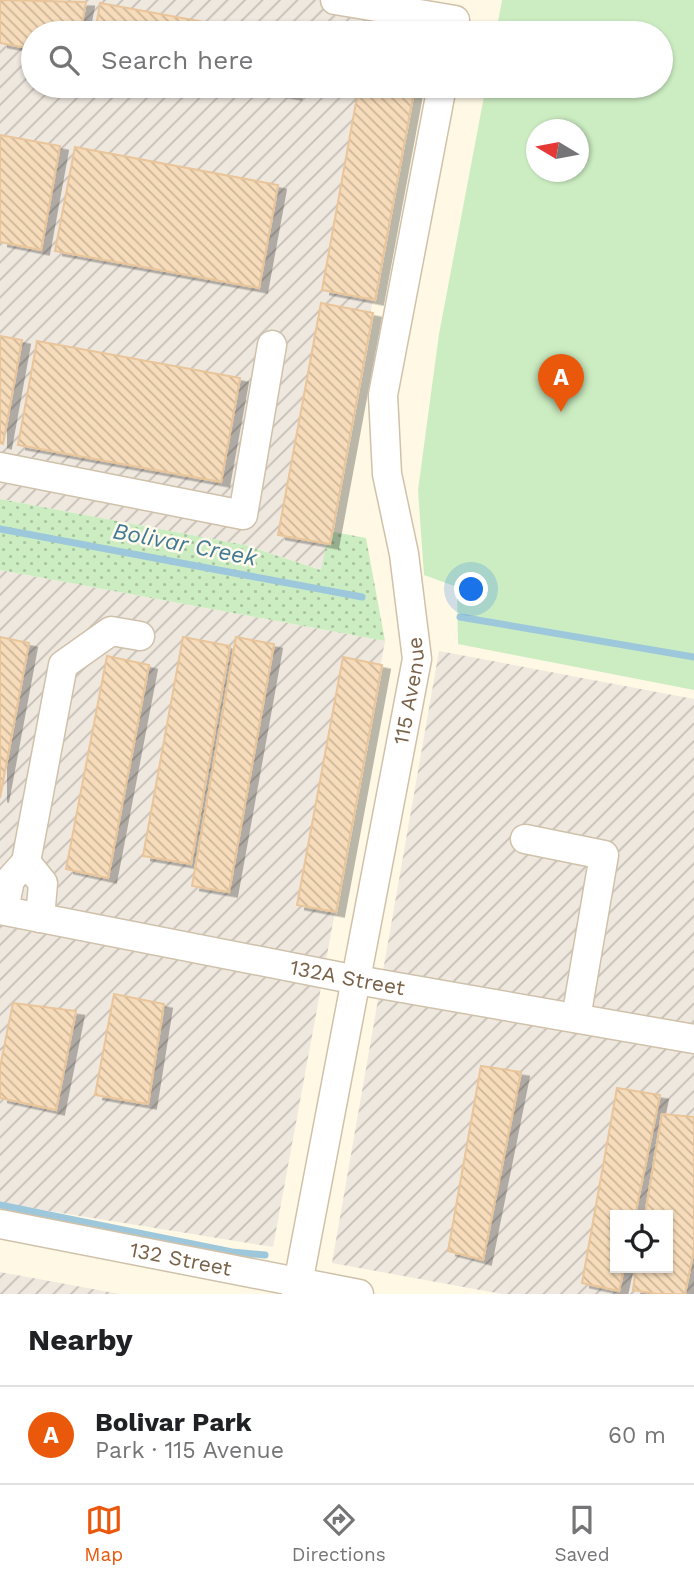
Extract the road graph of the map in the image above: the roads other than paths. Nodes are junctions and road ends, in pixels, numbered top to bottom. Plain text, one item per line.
1 (335, 0) edge
2 (455, 18) edge
3 (440, 98) edge
4 (272, 345) dead end
5 (0, 467) edge
6 (140, 636) dead end
7 (525, 839) dead end
8 (26, 862) junction
9 (2, 910) edge
10 (40, 918) junction
11 (357, 980) junction
12 (576, 1018) junction
13 (694, 1039) edge
14 (0, 1224) edge
15 (297, 1288) edge
16 (359, 1294) edge

1 - 2 street
3 - 11 street, 115 Avenue
4 - 5 street
6 - 8 street
7 - 12 street
8 - 9 street
8 - 10 street
9 - 10 street, 132A Street
10 - 11 street, 132A Street
11 - 12 street, 132A Street
11 - 15 street, 115 Avenue
12 - 13 street, 132A Street
14 - 15 street, 132 Street
15 - 16 street, 132 Street

